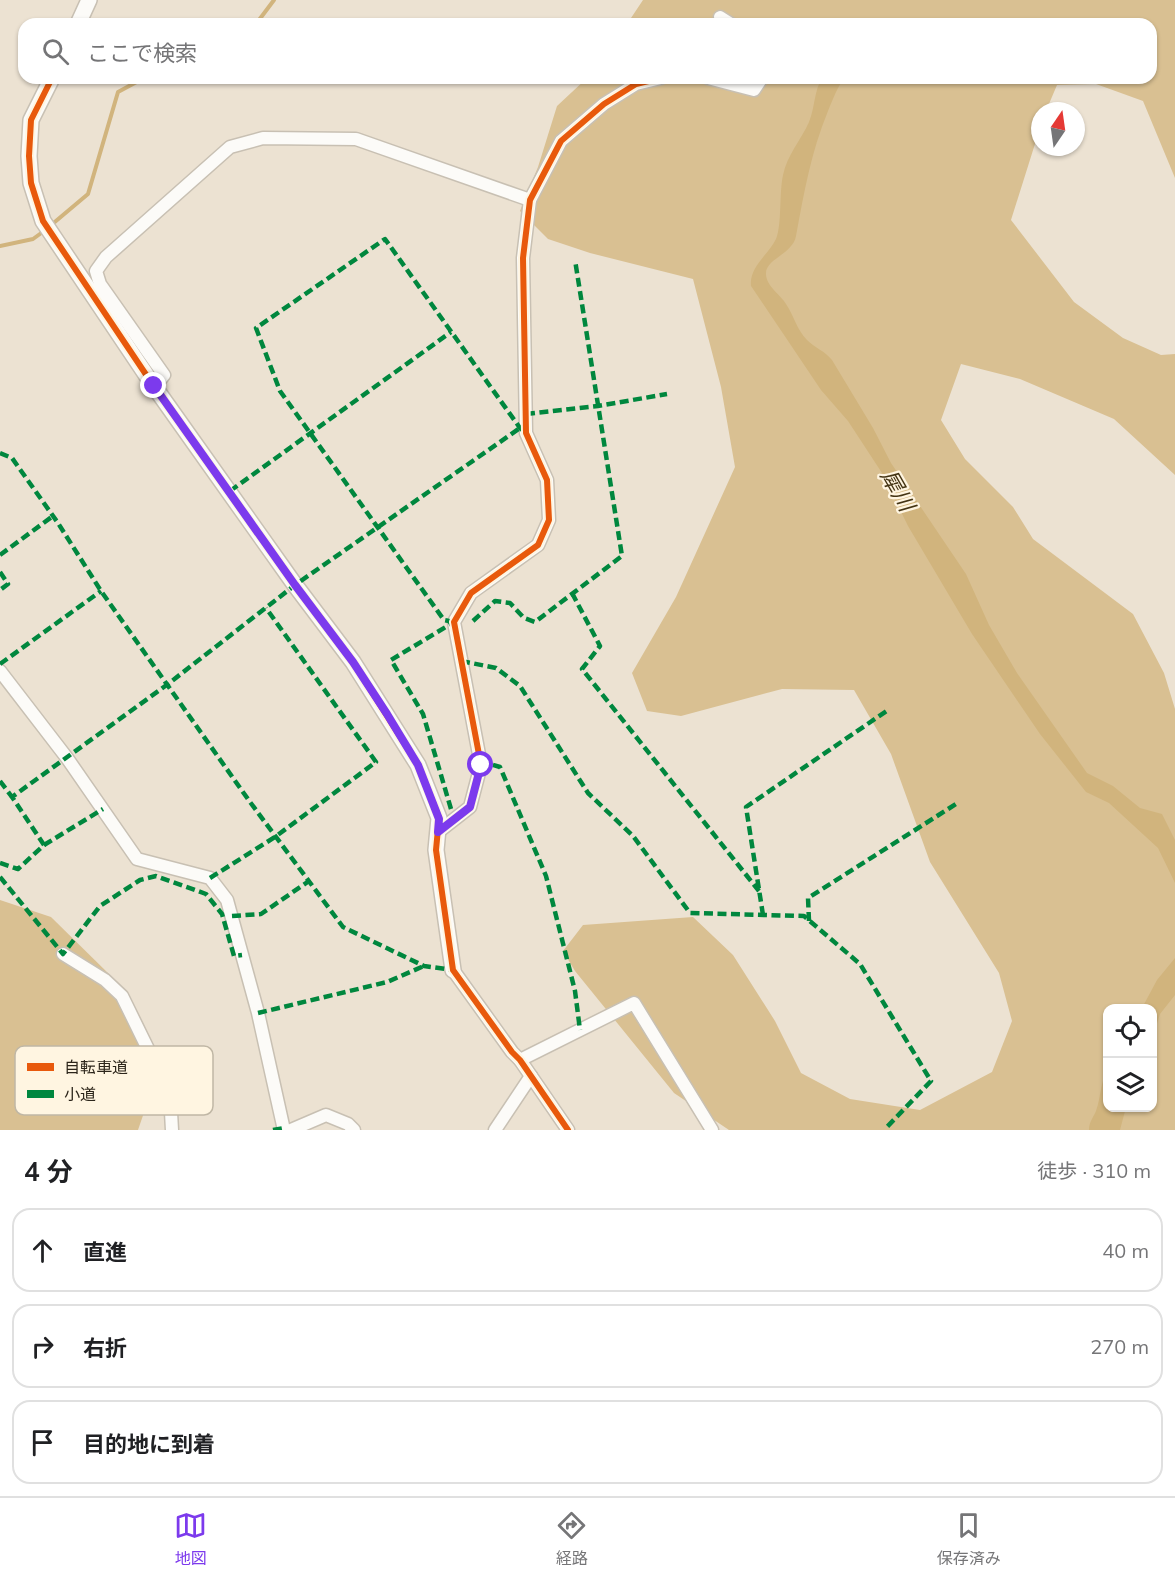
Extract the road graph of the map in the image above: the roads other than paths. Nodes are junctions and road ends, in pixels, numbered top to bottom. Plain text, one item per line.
1 (89, 0) edge
2 (81, 18) edge
3 (49, 84) edge
4 (636, 84) edge
5 (730, 84) edge
6 (758, 84) edge
7 (530, 200) junction
8 (153, 384) junction
9 (0, 671) edge
10 (438, 832) junction
11 (63, 954) dead end
12 (453, 970) joint
13 (146, 1046) edge
14 (520, 1060) junction
15 (531, 1076) junction
16 (171, 1115) edge
17 (172, 1130) edge
18 (284, 1130) edge
19 (291, 1130) edge
20 (354, 1130) edge
21 (495, 1130) edge
22 (568, 1130) edge
23 (712, 1130) edge

1 - 2 street
3 - 8 street
4 - 7 street
5 - 6 street
7 - 8 street
7 - 10 street
8 - 10 street
9 - 18 street
10 - 12 street
11 - 13 street
12 - 14 street
14 - 15 street
14 - 23 street
15 - 21 street
15 - 22 street
16 - 17 street
19 - 20 street

